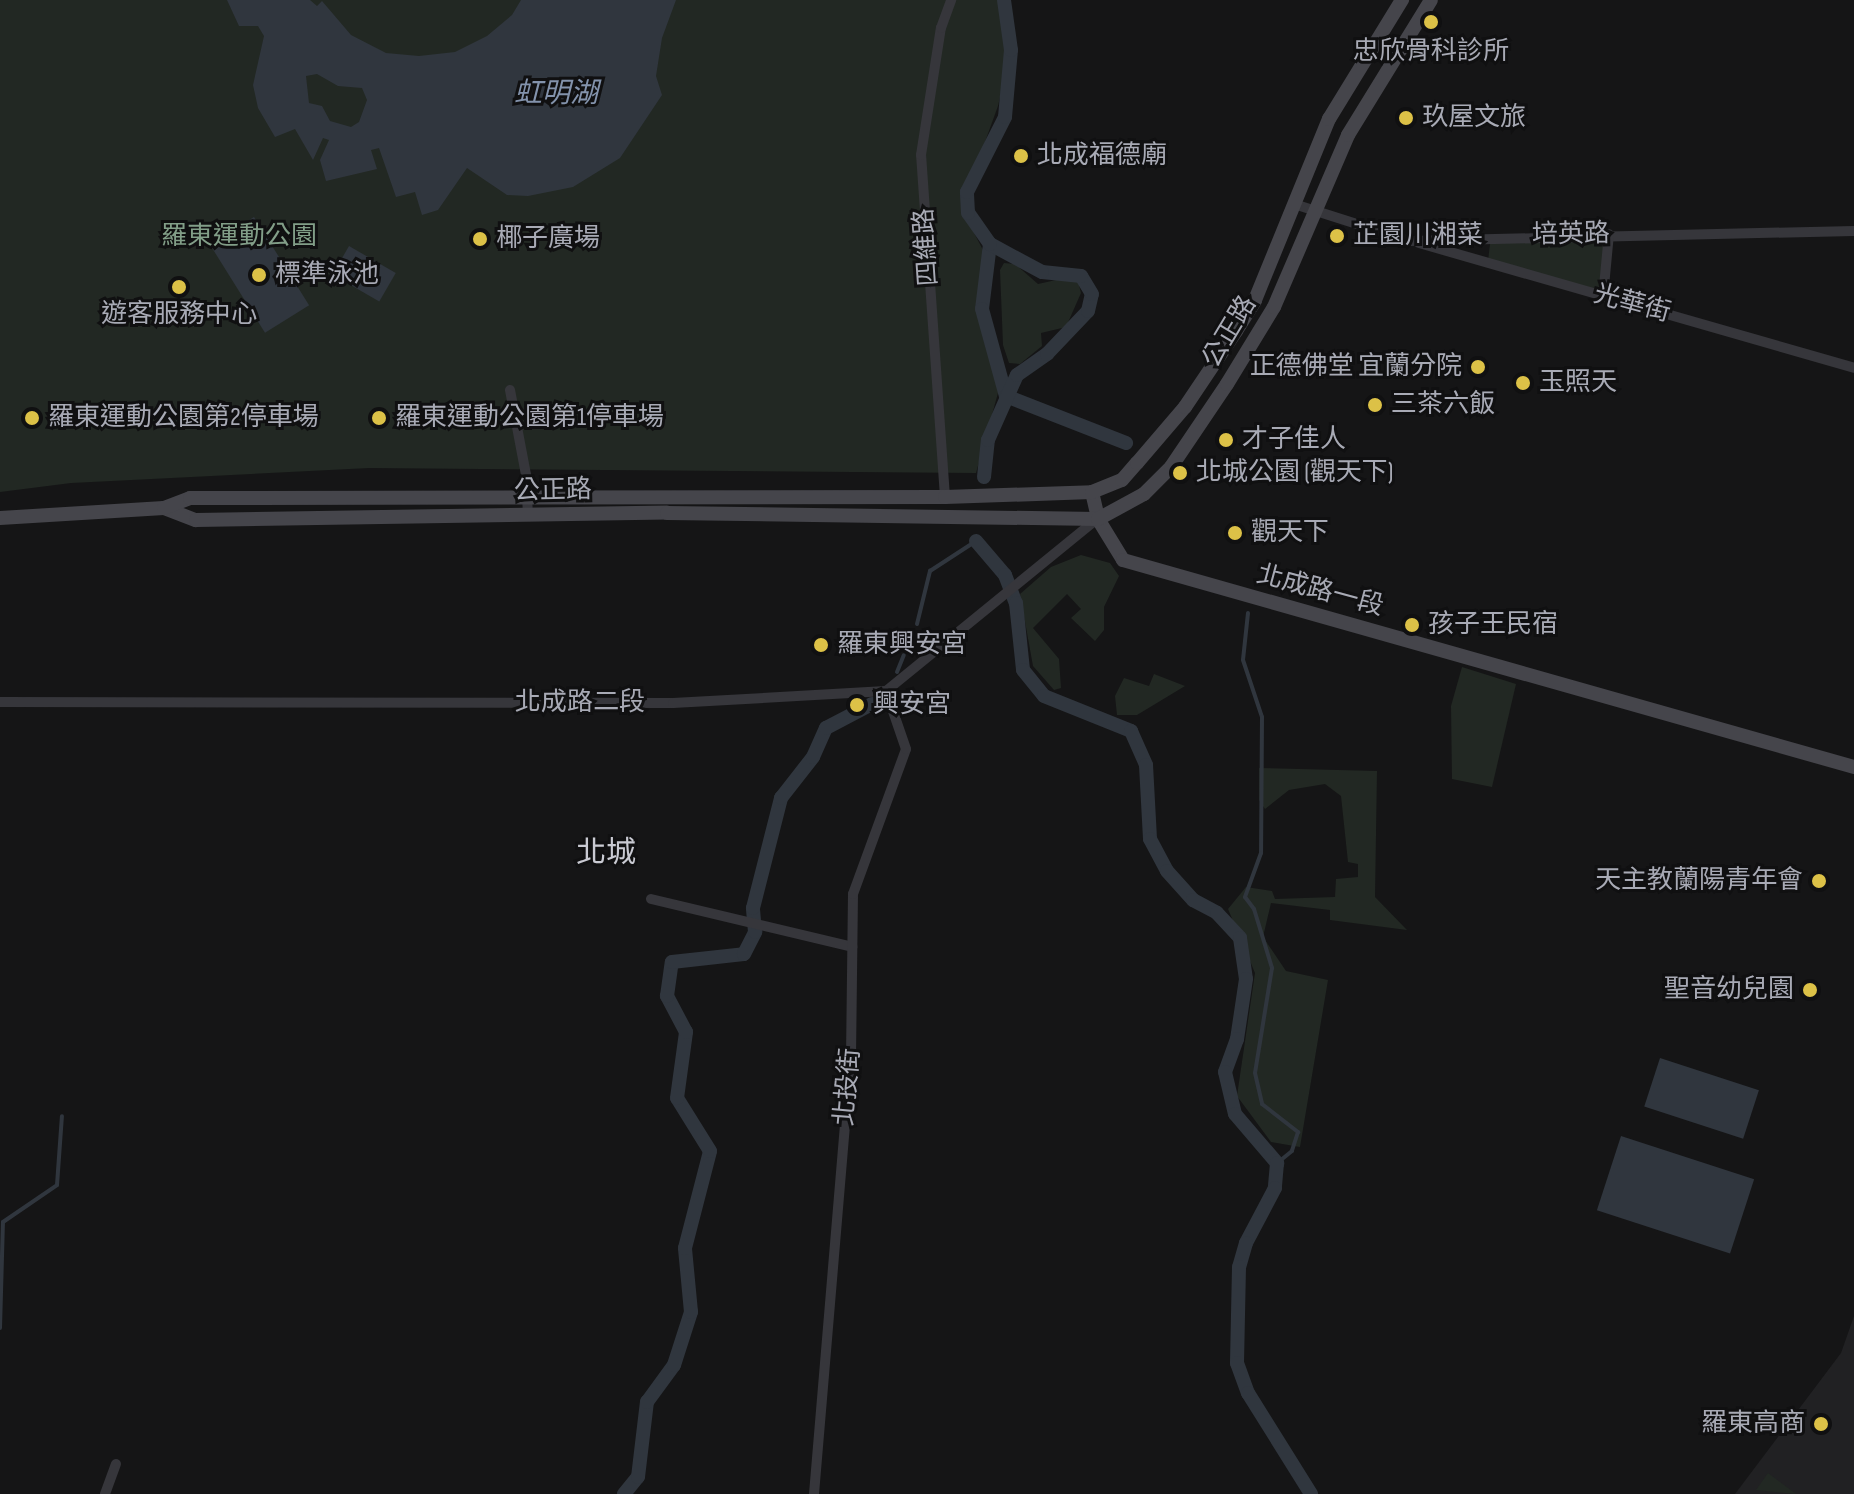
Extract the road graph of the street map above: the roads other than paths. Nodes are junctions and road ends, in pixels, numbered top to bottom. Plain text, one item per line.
1 (951, 0) edge
2 (1402, 0) edge
3 (1431, 0) edge
4 (1294, 204) junction
5 (1316, 209) junction
6 (1854, 231) edge
7 (1609, 234) junction
8 (1410, 241) junction
9 (1603, 297) junction
10 (1854, 368) edge
11 (510, 390) dead end
12 (1092, 492) junction
13 (945, 497) junction
14 (527, 498) junction
15 (164, 508) junction
16 (528, 516) junction
17 (945, 517) junction
18 (0, 518) edge
19 (1098, 519) junction
20 (886, 691) junction
21 (0, 702) edge
22 (1854, 767) edge
23 (651, 899) dead end
24 (852, 947) junction
25 (116, 1464) dead end
26 (105, 1494) edge
27 (814, 1494) edge

1 - 13 street, 四維路
2 - 4 street, 公正路
3 - 5 street, 公正路
4 - 5 street, 培英路
4 - 12 street, 公正路
5 - 8 street, 培英路
5 - 19 street, 公正路
6 - 7 street, 培英路
7 - 8 street, 培英路
7 - 9 street
8 - 9 street, 光華街
9 - 10 street, 光華街
11 - 14 street
12 - 13 street, 公正路
12 - 19 street, 北成路一段
13 - 14 street, 公正路
13 - 17 street
14 - 15 street, 公正路
14 - 16 street
15 - 16 street, 公正路
15 - 18 street, 公正路
16 - 17 street, 公正路
17 - 19 street, 公正路
19 - 20 street
19 - 22 street, 北成路一段
20 - 21 street, 北成路二段
20 - 24 street, 北投街
23 - 24 street
24 - 27 street, 北投街
25 - 26 street

